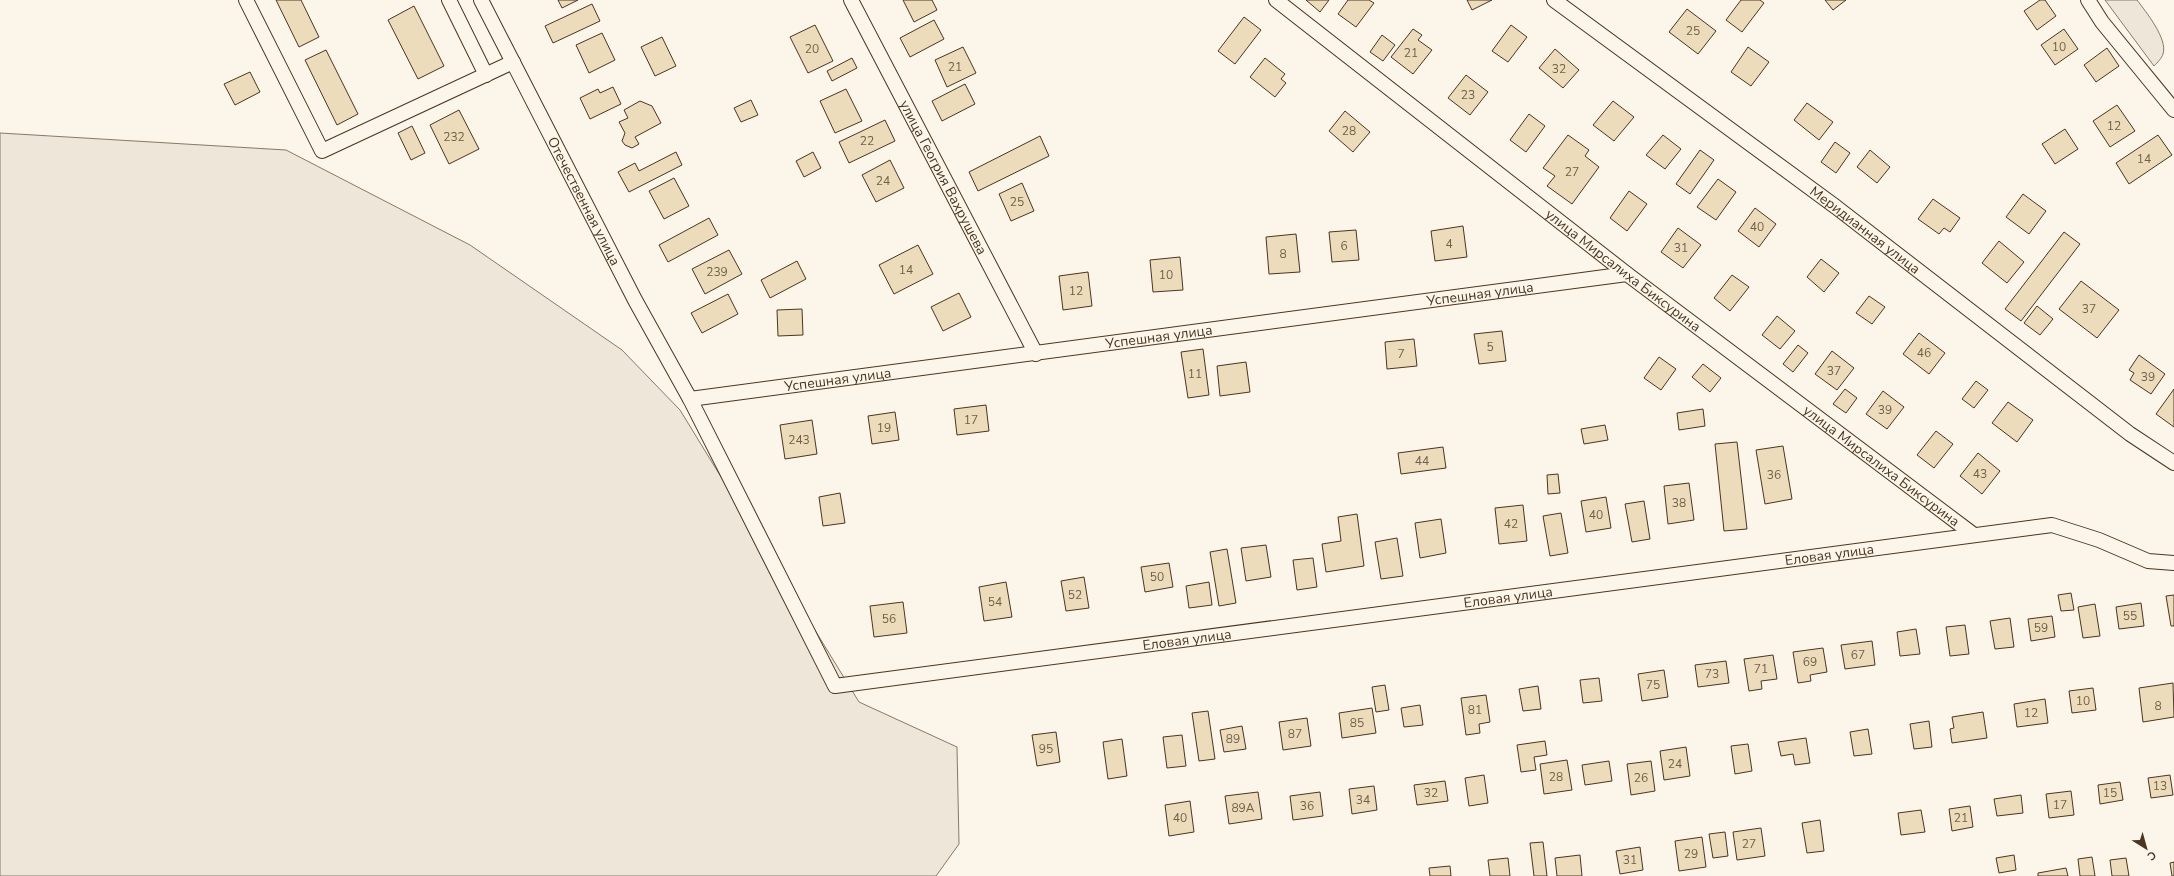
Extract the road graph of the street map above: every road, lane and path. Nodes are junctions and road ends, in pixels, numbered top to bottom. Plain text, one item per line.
1 (246, 0) edge
2 (449, 0) edge
3 (481, 0) edge
4 (851, 0) edge
5 (1276, 0) edge
6 (1554, 0) edge
7 (2088, 0) edge
8 (513, 62) junction
9 (486, 75) junction
10 (2174, 110) edge
11 (1627, 274) junction
12 (1036, 354) junction
13 (690, 399) junction
14 (2174, 463) edge
15 (1974, 535) junction
16 (2174, 564) edge
17 (836, 686) joint

1 - 9 street
2 - 9 street
3 - 8 street, Отечественная улица
4 - 12 street, улица Геогрия Вахрушева
5 - 11 street, улица Мирсалиха Биксурина
6 - 14 street, Меридианная улица
7 - 10 street
8 - 9 street
8 - 13 street, Отечественная улица
11 - 12 street, Успешная улица
11 - 15 street, улица Мирсалиха Биксурина
12 - 13 street, Успешная улица
13 - 17 street, Отечественная улица
15 - 16 street, Еловая улица
15 - 17 street, Еловая улица

